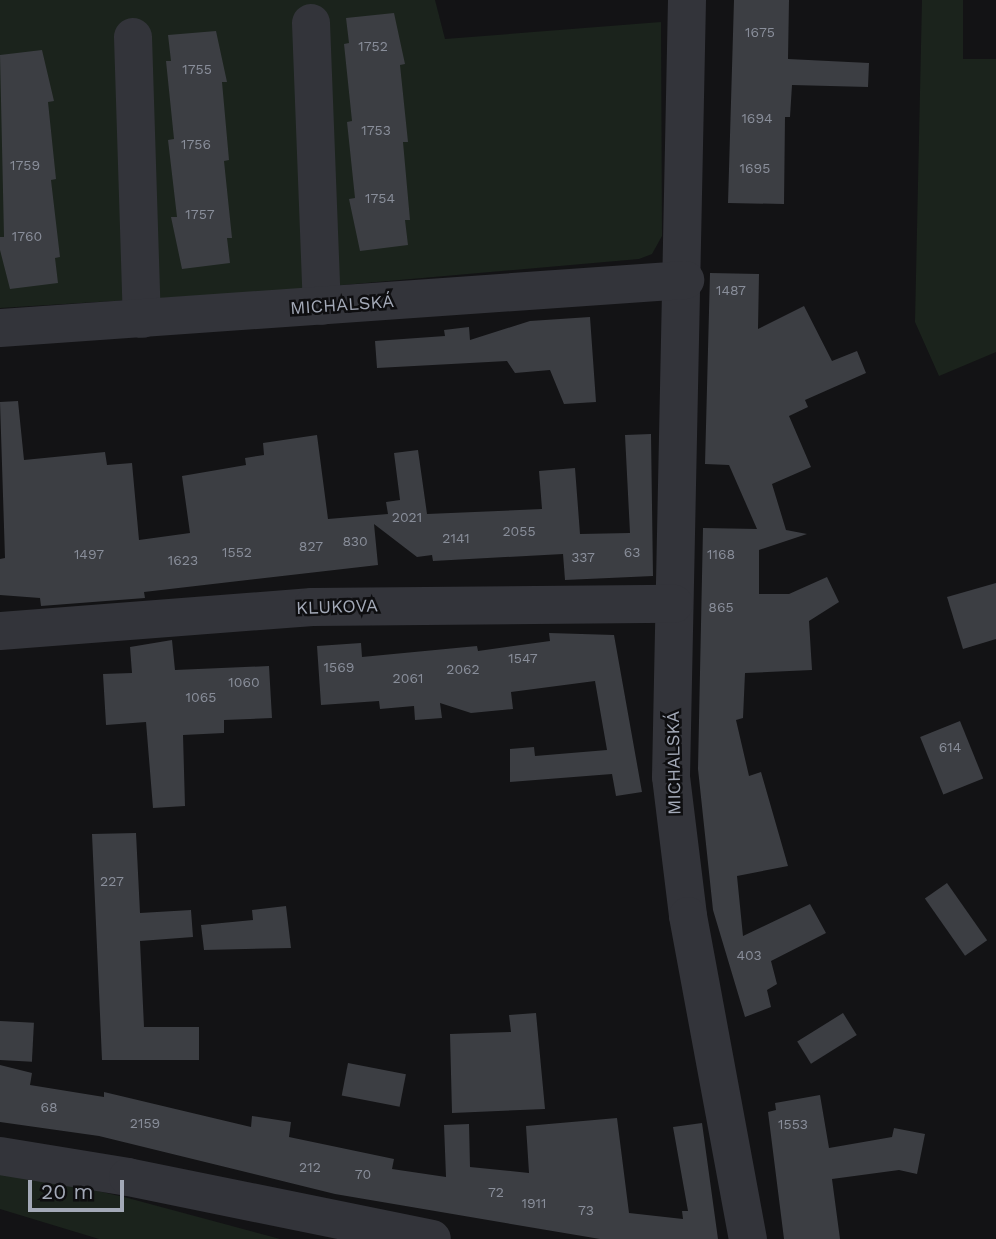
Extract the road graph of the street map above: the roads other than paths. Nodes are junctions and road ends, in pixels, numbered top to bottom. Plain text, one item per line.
1 (687, 0) edge
2 (311, 23) dead end
3 (133, 37) dead end
4 (685, 280) junction
5 (322, 306) junction
6 (142, 319) junction
7 (0, 328) edge
8 (674, 604) junction
9 (0, 631) edge
10 (0, 1156) edge
11 (432, 1239) edge
12 (748, 1239) edge

1 - 4 street, MICHALSKÁ
2 - 5 street
3 - 6 street
4 - 5 street, MICHALSKÁ
4 - 8 street, MICHALSKÁ
5 - 6 street, MICHALSKÁ
6 - 7 street, MICHALSKÁ
8 - 9 street, KLUKOVA
8 - 12 street, MICHALSKÁ
10 - 11 street

